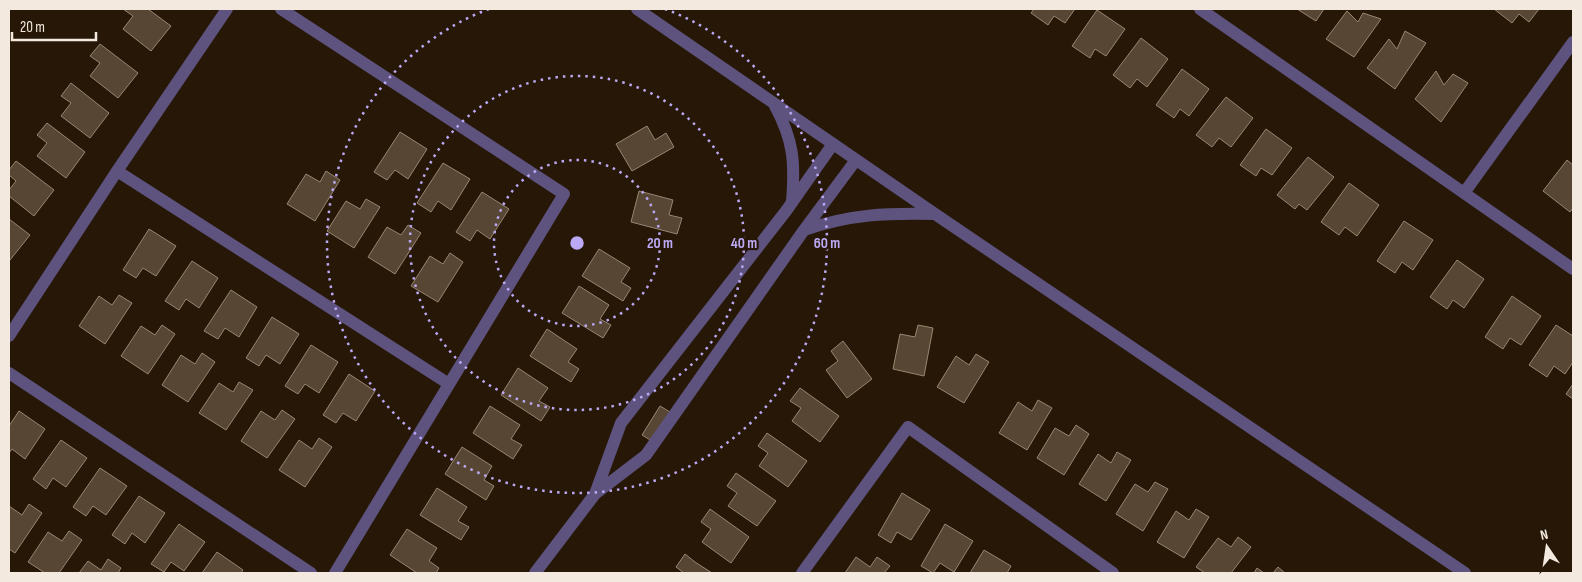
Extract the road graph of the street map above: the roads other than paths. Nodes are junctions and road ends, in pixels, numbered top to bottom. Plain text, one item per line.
1 (227, 9) edge
2 (281, 9) edge
3 (637, 9) edge
4 (1200, 9) edge
5 (1573, 42) edge
6 (773, 102) junction
7 (833, 144) junction
8 (856, 160) junction
9 (117, 171) junction
10 (1464, 193) junction
11 (792, 202) junction
12 (935, 214) junction
13 (804, 230) junction
14 (1573, 269) edge
15 (9, 336) edge
16 (9, 373) edge
17 (450, 384) junction
18 (595, 494) junction
19 (311, 573) edge
20 (335, 573) edge
21 (535, 573) edge
22 (802, 573) edge
23 (1113, 573) edge
24 (1465, 573) edge

1 - 9 street
2 - 17 street
3 - 6 street
4 - 10 street
5 - 10 street
6 - 7 street
6 - 11 street
7 - 8 street
7 - 11 street
8 - 12 street
8 - 13 street
9 - 15 street
9 - 17 street
10 - 14 street
11 - 18 street
12 - 13 street
12 - 24 street
13 - 18 street
16 - 19 street
17 - 20 street
18 - 21 street
22 - 23 street

